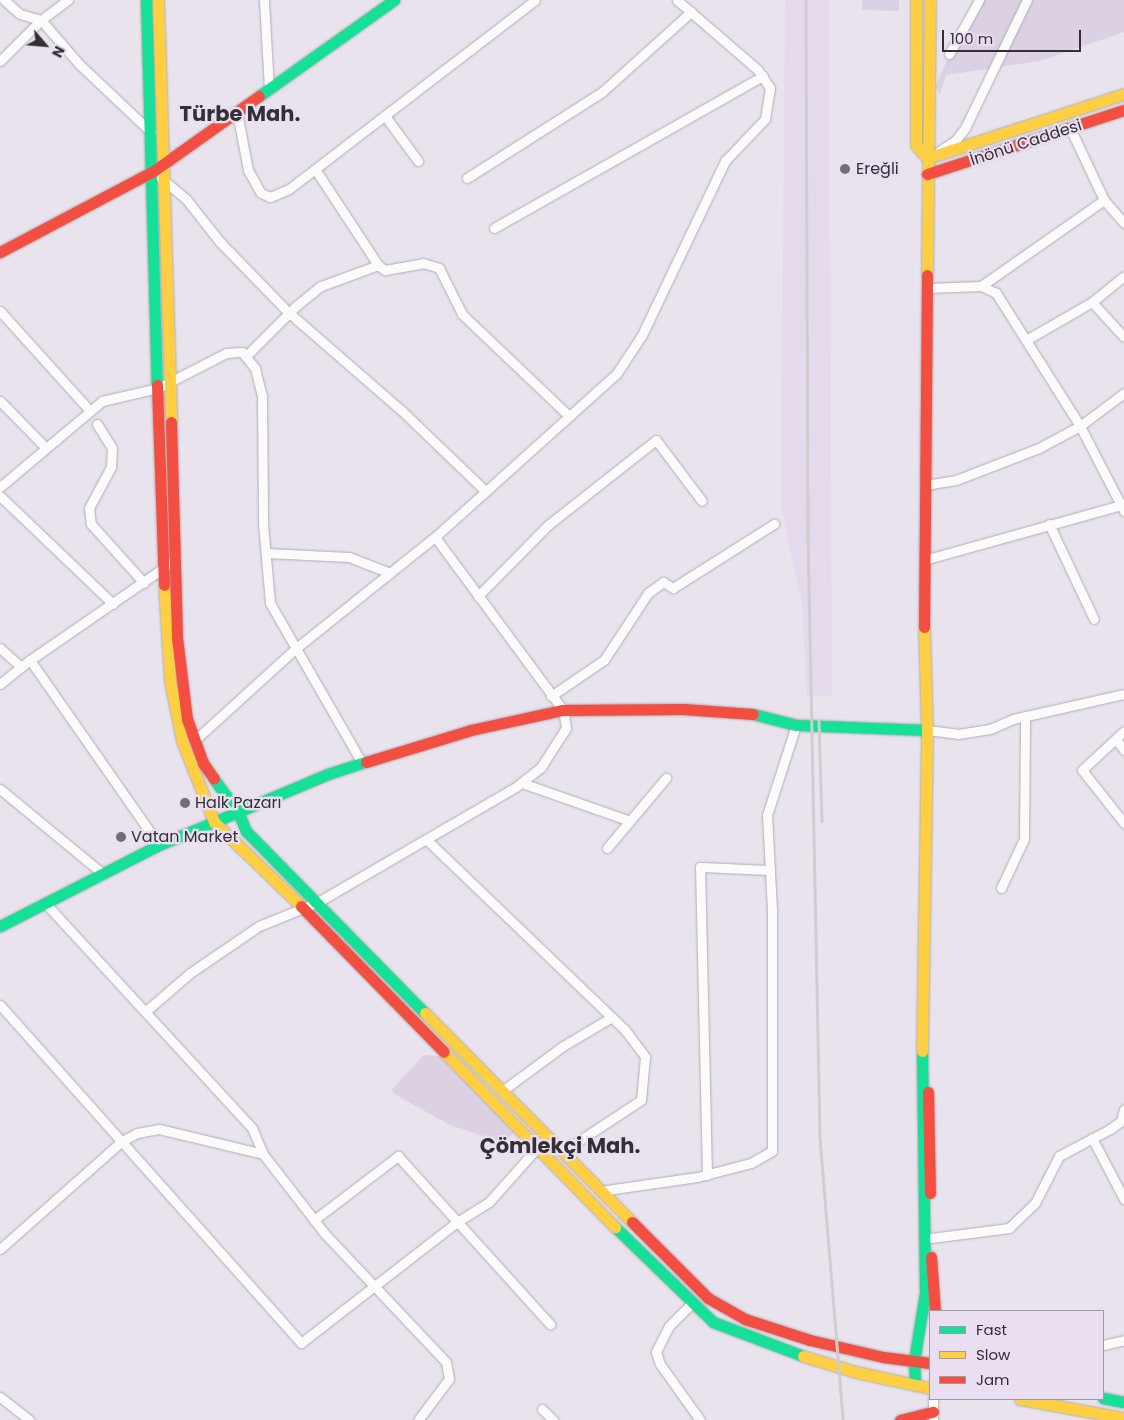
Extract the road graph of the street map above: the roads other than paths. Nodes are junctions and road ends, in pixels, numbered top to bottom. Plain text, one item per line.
1 (4, 0) edge
2 (68, 0) edge
3 (146, 0) edge
4 (158, 0) edge
5 (264, 0) edge
6 (394, 0) edge
7 (535, 0) edge
8 (677, 0) edge
9 (916, 0) edge
10 (930, 0) edge
11 (979, 0) edge
12 (1027, 0) edge
13 (691, 12) junction
14 (41, 20) junction
15 (949, 54) dead end
16 (0, 61) edge
17 (763, 76) junction
18 (269, 90) junction
19 (1124, 94) edge
20 (1124, 110) edge
21 (237, 112) junction
22 (385, 116) junction
23 (1070, 128) junction
24 (151, 132) junction
25 (927, 158) junction
26 (165, 160) junction
27 (418, 160) dead end
28 (315, 169) junction
29 (152, 172) junction
30 (927, 174) junction
31 (466, 178) dead end
32 (166, 181) junction
33 (1104, 200) junction
34 (1124, 223) edge
35 (494, 228) dead end
36 (0, 252) edge
37 (378, 265) junction
38 (1124, 276) edge
39 (981, 286) junction
40 (927, 288) junction
41 (1092, 302) junction
42 (0, 311) edge
43 (290, 314) junction
44 (1124, 337) edge
45 (1026, 340) junction
46 (246, 356) junction
47 (171, 383) junction
48 (158, 388) junction
49 (1124, 393) edge
50 (0, 401) edge
51 (89, 410) junction
52 (569, 416) junction
53 (97, 424) dead end
54 (1080, 426) junction
55 (45, 447) junction
56 (925, 485) junction
57 (0, 488) edge
58 (484, 490) junction
59 (0, 496) edge
60 (702, 501) dead end
61 (1123, 507) edge
62 (774, 524) dead end
63 (1049, 524) junction
64 (435, 537) junction
65 (266, 553) junction
66 (175, 560) junction
67 (924, 560) junction
68 (163, 570) junction
69 (390, 573) junction
70 (144, 583) junction
71 (478, 596) junction
72 (113, 604) junction
73 (1094, 619) dead end
74 (0, 648) edge
75 (295, 649) junction
76 (30, 660) junction
77 (21, 667) junction
78 (0, 684) edge
79 (1124, 694) edge
80 (551, 696) junction
81 (563, 710) junction
82 (1025, 716) junction
83 (796, 725) junction
84 (927, 730) junction
85 (1124, 731) edge
86 (1116, 739) junction
87 (195, 740) junction
88 (1124, 750) edge
89 (362, 764) junction
90 (666, 778) dead end
91 (522, 782) junction
92 (0, 789) edge
93 (238, 812) junction
94 (630, 821) junction
95 (214, 822) junction
96 (1124, 823) edge
97 (428, 841) junction
98 (159, 845) junction
99 (607, 848) dead end
100 (770, 870) junction
101 (103, 874) junction
102 (1001, 888) dead end
103 (318, 902) junction
104 (46, 904) junction
105 (303, 908) junction
106 (0, 926) edge
107 (0, 1004) edge
108 (146, 1010) junction
109 (612, 1017) junction
110 (923, 1076) junction
111 (502, 1091) junction
112 (1124, 1109) edge
113 (1092, 1138) junction
114 (122, 1141) junction
115 (537, 1148) junction
116 (562, 1152) junction
117 (263, 1154) junction
118 (707, 1174) junction
119 (600, 1191) junction
120 (1124, 1199) edge
121 (314, 1220) junction
122 (457, 1222) junction
123 (931, 1238) junction
124 (0, 1249) edge
125 (374, 1286) junction
126 (692, 1303) junction
127 (935, 1310) edge
128 (550, 1324) dead end
129 (1124, 1340) edge
130 (1104, 1345) edge
131 (914, 1361) junction
132 (929, 1363) edge
133 (916, 1385) junction
134 (929, 1388) edge
135 (0, 1397) edge
136 (1104, 1398) edge
137 (933, 1400) edge
138 (1025, 1400) edge
139 (1124, 1402) edge
140 (542, 1408) dead end
141 (17, 1416) edge
142 (933, 1416) edge
143 (1124, 1418) edge
144 (29, 1420) edge
145 (418, 1420) edge
146 (553, 1420) edge
147 (700, 1420) edge
148 (900, 1420) edge

1 - 14 street
2 - 14 street
3 - 24 main road
4 - 26 main road
5 - 18 street
6 - 18 main road
7 - 22 street
8 - 13 street
9 - 25 main road
10 - 25 main road
11 - 15 street
12 - 25 street
13 - 17 street
13 - 31 street
14 - 16 street
14 - 24 street
17 - 35 street
17 - 52 street
18 - 21 main road
19 - 25 main road
20 - 23 main road, İnönü Caddesi
21 - 26 main road
21 - 28 street
22 - 27 street
22 - 28 street
23 - 30 main road, İnönü Caddesi
23 - 33 street
24 - 29 main road
25 - 30 main road
26 - 29 main road
26 - 32 main road
28 - 37 street
29 - 32 street
29 - 36 main road
29 - 48 main road
30 - 40 main road
32 - 43 street
32 - 47 main road
33 - 34 street
33 - 39 street
37 - 43 street
37 - 52 street
38 - 41 street
39 - 40 street
39 - 45 street
40 - 56 main road
41 - 44 street
41 - 45 street
42 - 51 street
43 - 46 street
43 - 58 street
45 - 54 street
46 - 47 street
46 - 65 street
47 - 48 street
47 - 66 main road
48 - 51 street
48 - 68 main road
49 - 54 street
50 - 55 street
51 - 55 street
52 - 58 street
53 - 70 street
54 - 56 street
54 - 61 street
55 - 57 street
56 - 67 main road
58 - 64 street
59 - 72 street
60 - 71 street
61 - 63 street
62 - 80 street
63 - 67 street
63 - 73 street
64 - 69 street
64 - 71 street
65 - 69 street
65 - 75 street
66 - 68 street
66 - 87 main road
67 - 84 main road
68 - 70 street
68 - 95 main road
69 - 75 street
70 - 72 street
71 - 80 street
72 - 76 street
74 - 77 street
75 - 87 street
75 - 89 street
76 - 77 street
76 - 98 street
77 - 78 street
79 - 82 street
80 - 81 street
81 - 83 main road
81 - 89 main road
81 - 91 street
82 - 84 street
82 - 102 street
83 - 84 main road
83 - 100 street
84 - 110 main road
85 - 86 street
86 - 88 street
86 - 96 street
87 - 93 main road
89 - 93 main road
90 - 94 street
91 - 94 street
91 - 97 street
92 - 101 street
93 - 95 main road
93 - 103 main road
94 - 99 street
95 - 98 main road
95 - 105 main road
97 - 103 street
97 - 109 street
98 - 101 main road
100 - 118 street
100 - 118 street
101 - 104 main road
103 - 105 street
103 - 111 main road
104 - 106 main road
104 - 108 street
105 - 108 street
105 - 115 main road
107 - 114 street
108 - 117 street
109 - 111 street
109 - 116 street
110 - 123 main road
110 - 131 main road
111 - 116 main road
112 - 113 street
113 - 120 street
113 - 123 street
114 - 117 street
114 - 124 street
114 - 125 street
115 - 122 street
115 - 126 main road
116 - 119 main road
117 - 121 street
118 - 119 street
119 - 131 main road
121 - 122 street
121 - 125 street
122 - 125 street
122 - 128 street
123 - 127 main road
125 - 145 street
126 - 133 main road
126 - 147 street
129 - 130 street
131 - 132 main road
131 - 133 main road
133 - 134 main road
135 - 141 street
136 - 139 main road
137 - 142 street
138 - 143 main road
140 - 146 street
141 - 144 street
142 - 148 main road

